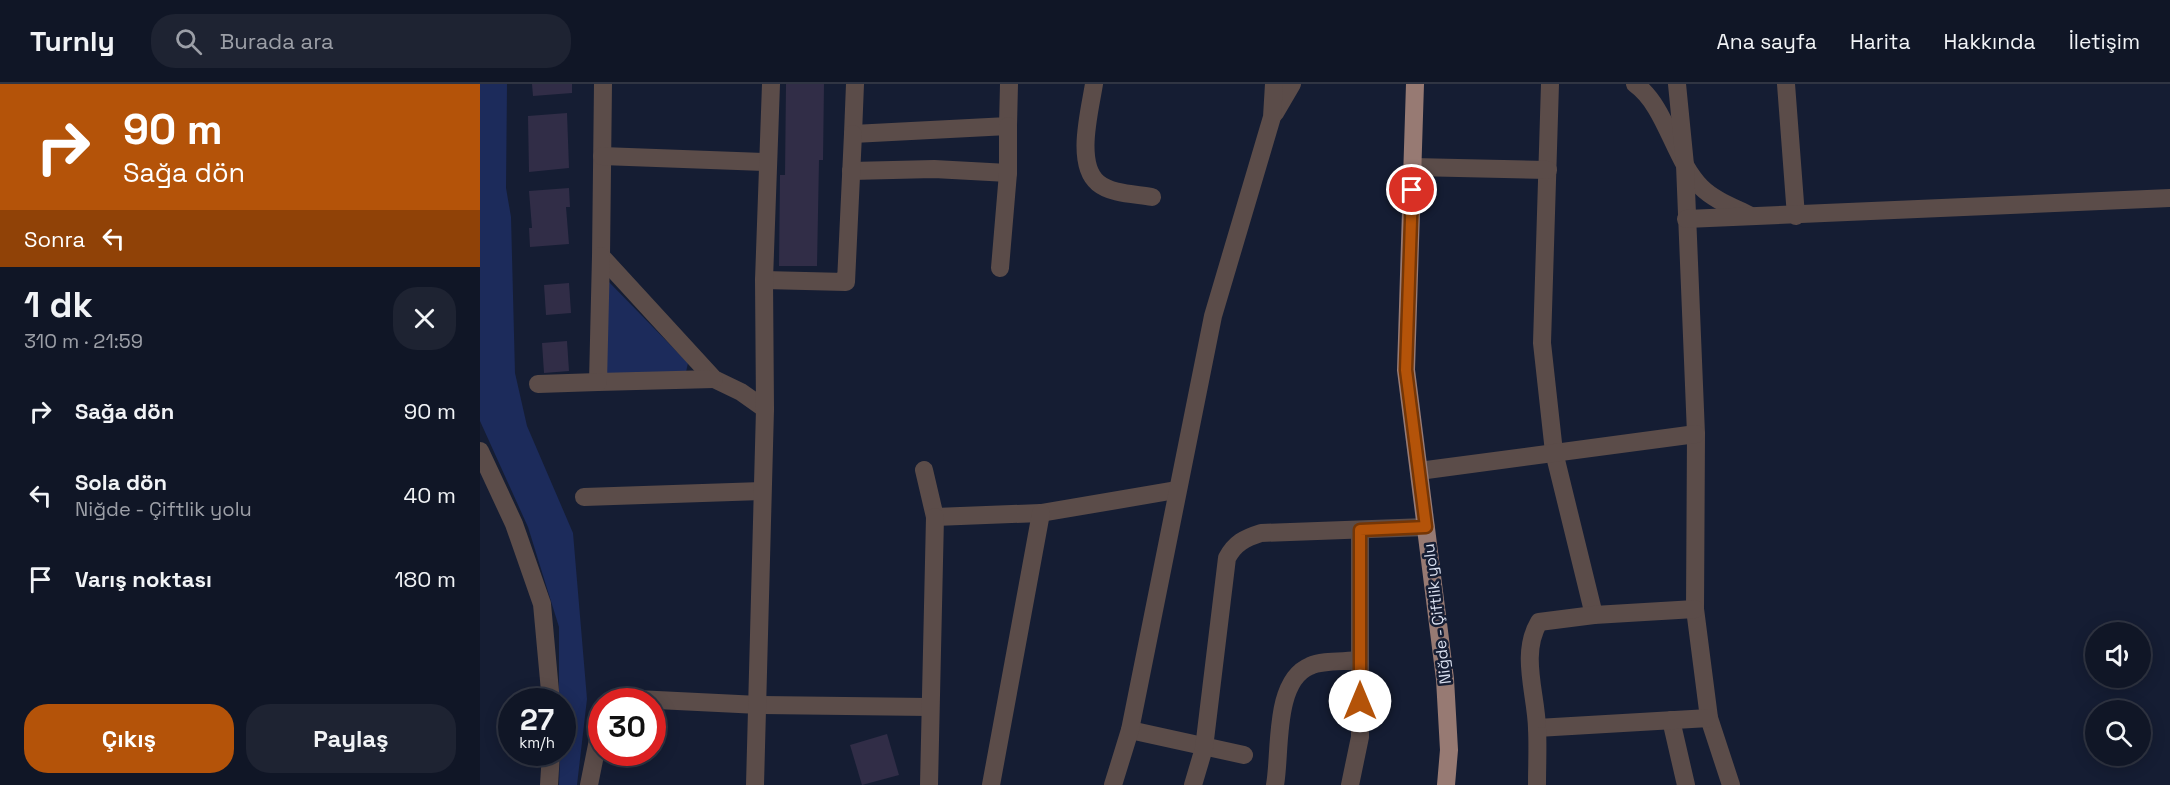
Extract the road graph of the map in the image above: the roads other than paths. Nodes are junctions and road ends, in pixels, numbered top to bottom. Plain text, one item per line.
1 (603, 84) edge
2 (771, 84) edge
3 (855, 84) edge
4 (1009, 84) edge
5 (1094, 84) edge
6 (1274, 84) edge
7 (1292, 84) edge
8 (1415, 84) edge
9 (1550, 84) edge
10 (1635, 84) edge
11 (1677, 84) edge
12 (1786, 84) edge
13 (1272, 117) junction
14 (1008, 126) junction
15 (853, 134) junction
16 (602, 156) junction
17 (767, 162) junction
18 (1685, 165) junction
19 (1413, 167) junction
20 (1548, 170) junction
21 (851, 171) junction
22 (1008, 173) junction
23 (1152, 196) dead end
24 (2170, 198) edge
25 (1796, 216) junction
26 (1754, 217) junction
27 (1686, 219) junction
28 (601, 256) junction
29 (1000, 268) dead end
30 (764, 280) junction
31 (714, 379) junction
32 (598, 382) junction
33 (538, 384) dead end
34 (765, 409) junction
35 (1696, 434) junction
36 (480, 450) edge
37 (1554, 452) junction
38 (924, 470) dead end
39 (1419, 471) junction
40 (1176, 490) junction
41 (762, 491) junction
42 (584, 497) dead end
43 (1041, 513) junction
44 (935, 517) junction
45 (1426, 527) junction
46 (1360, 530) junction
47 (1695, 609) junction
48 (1594, 615) junction
49 (1360, 660) junction
50 (550, 688) edge
51 (666, 700) edge
52 (759, 705) junction
53 (929, 707) junction
54 (1709, 718) junction
55 (1671, 720) junction
56 (1538, 728) junction
57 (1130, 730) junction
58 (1204, 748) junction
59 (1244, 755) dead end
60 (550, 766) edge
61 (593, 766) edge
62 (549, 785) edge
63 (589, 785) edge
64 (754, 785) edge
65 (929, 785) edge
66 (991, 785) edge
67 (1113, 785) edge
68 (1193, 785) edge
69 (1275, 785) edge
70 (1350, 785) edge
71 (1446, 785) edge
72 (1537, 785) edge
73 (1686, 785) edge
74 (1731, 785) edge

1 - 16 street
2 - 17 street
3 - 15 street
4 - 14 street
5 - 23 street
6 - 13 street
7 - 13 street
8 - 19 main road, Niğde - Çiftlik yolu
9 - 20 street
10 - 18 street
11 - 18 street
12 - 25 street
13 - 40 street
14 - 15 street
14 - 22 street
15 - 21 street
16 - 17 street
16 - 28 street
17 - 30 street
18 - 26 street
18 - 27 street
19 - 20 street
19 - 39 main road, Niğde - Çiftlik yolu
20 - 37 street
21 - 22 street
21 - 30 street
22 - 29 street
24 - 25 street
25 - 26 street
26 - 27 street
27 - 35 street
28 - 31 street
28 - 32 street
30 - 34 street
31 - 32 street
31 - 34 street
32 - 33 street
34 - 41 street
35 - 37 street
35 - 47 street
36 - 50 street
37 - 39 street
37 - 48 street
38 - 44 street
39 - 45 main road, Niğde - Çiftlik yolu
40 - 43 street
40 - 57 street
41 - 42 street
41 - 52 street
43 - 44 street
43 - 66 street
44 - 53 street
45 - 46 street
45 - 71 main road, Niğde - Çiftlik yolu
46 - 49 street
46 - 58 street
47 - 48 street
47 - 54 street
48 - 56 street
49 - 69 street
49 - 70 street
51 - 52 street
52 - 53 street
52 - 64 street
53 - 65 street
54 - 55 street
54 - 74 street
55 - 56 street
55 - 73 street
56 - 72 street
57 - 58 street
57 - 67 street
58 - 59 street
58 - 68 street
60 - 62 street
61 - 63 street

